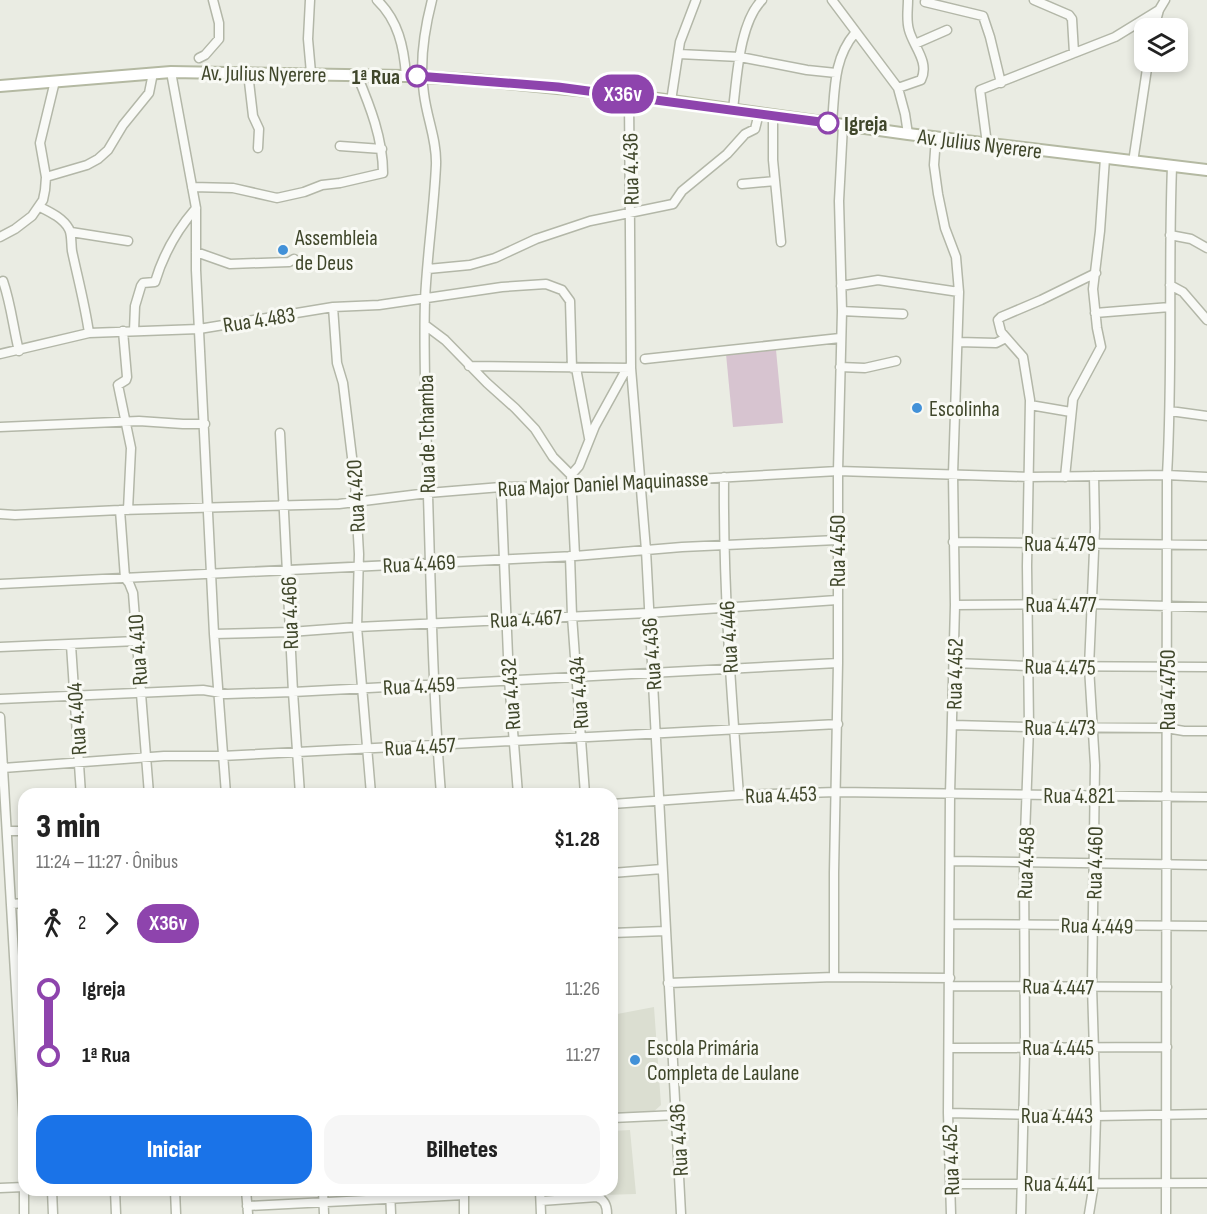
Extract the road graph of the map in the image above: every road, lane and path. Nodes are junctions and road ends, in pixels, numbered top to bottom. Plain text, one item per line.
1 (213, 0) edge
2 (310, 0) edge
3 (377, 0) edge
4 (432, 0) edge
5 (696, 0) edge
6 (762, 0) edge
7 (832, 0) edge
8 (908, 0) edge
9 (1035, 0) edge
10 (1166, 0) edge
11 (925, 2) dead end
12 (1159, 10) junction
13 (1157, 18) edge
14 (947, 30) dead end
15 (855, 33) junction
16 (915, 44) junction
17 (1074, 53) junction
18 (679, 54) junction
19 (740, 57) junction
20 (199, 58) dead end
21 (171, 72) junction
22 (1146, 72) edge
23 (153, 73) junction
24 (248, 73) junction
25 (836, 73) junction
26 (311, 74) junction
27 (357, 75) junction
28 (406, 76) junction
29 (422, 76) junction
30 (55, 81) junction
31 (1001, 83) junction
32 (0, 86) edge
33 (898, 88) junction
34 (629, 95) junction
35 (671, 101) junction
36 (733, 109) junction
37 (759, 113) junction
38 (773, 115) junction
39 (837, 124) junction
40 (908, 134) junction
41 (936, 137) junction
42 (987, 144) junction
43 (340, 146) dead end
44 (258, 147) dead end
45 (382, 149) junction
46 (1105, 158) junction
47 (1133, 162) junction
48 (1172, 167) junction
49 (1207, 170) edge
50 (46, 177) junction
51 (775, 181) junction
52 (741, 184) dead end
53 (192, 187) junction
54 (39, 207) junction
55 (196, 208) junction
56 (631, 212) junction
57 (70, 232) junction
58 (1170, 234) junction
59 (0, 237) edge
60 (128, 241) dead end
61 (781, 242) dead end
62 (1207, 249) edge
63 (196, 252) junction
64 (294, 259) dead end
65 (429, 269) junction
66 (1096, 273) junction
67 (3, 281) dead end
68 (1170, 285) junction
69 (841, 286) junction
70 (959, 292) junction
71 (426, 299) junction
72 (333, 307) junction
73 (1170, 307) junction
74 (842, 311) junction
75 (1095, 313) junction
76 (903, 314) dead end
77 (1207, 320) edge
78 (425, 325) junction
79 (199, 329) junction
80 (123, 331) junction
81 (134, 331) junction
82 (88, 333) junction
83 (840, 338) junction
84 (1006, 338) junction
85 (958, 342) junction
86 (19, 351) junction
87 (0, 354) edge
88 (645, 359) dead end
89 (896, 361) dead end
90 (469, 366) junction
91 (840, 367) junction
92 (574, 368) junction
93 (629, 368) junction
94 (1030, 405) junction
95 (1170, 411) junction
96 (1071, 412) junction
97 (1207, 416) edge
98 (124, 422) junction
99 (205, 423) junction
100 (0, 427) edge
101 (280, 433) dead end
102 (589, 438) junction
103 (838, 471) junction
104 (952, 474) junction
105 (571, 475) junction
106 (1167, 475) junction
107 (1094, 476) junction
108 (724, 477) junction
109 (1030, 477) junction
110 (1065, 477) junction
111 (1207, 477) edge
112 (641, 483) junction
113 (571, 486) junction
114 (501, 487) junction
115 (428, 493) junction
116 (356, 503) junction
117 (282, 507) junction
118 (208, 509) junction
119 (124, 510) junction
120 (0, 514) edge
121 (837, 540) junction
122 (953, 542) junction
123 (1028, 543) junction
124 (1094, 543) junction
125 (723, 545) junction
126 (1167, 545) junction
127 (1207, 545) edge
128 (646, 550) junction
129 (573, 556) junction
130 (503, 558) junction
131 (429, 563) junction
132 (358, 567) junction
133 (288, 569) junction
134 (212, 573) junction
135 (124, 578) junction
136 (0, 584) edge
137 (837, 600) junction
138 (1029, 604) junction
139 (1092, 604) junction
140 (955, 605) junction
141 (726, 607) junction
142 (1167, 608) junction
143 (1207, 608) edge
144 (648, 613) junction
145 (572, 616) junction
146 (506, 620) junction
147 (431, 624) junction
148 (357, 627) junction
149 (290, 632) junction
150 (214, 634) junction
151 (137, 641) junction
152 (71, 645) junction
153 (0, 647) edge
154 (838, 663) junction
155 (954, 663) junction
156 (1028, 666) junction
157 (729, 667) junction
158 (1089, 667) junction
159 (1166, 667) junction
160 (1207, 667) edge
161 (652, 672) junction
162 (577, 677) junction
163 (509, 680) junction
164 (434, 684) junction
165 (362, 687) junction
166 (292, 692) junction
167 (140, 693) junction
168 (218, 693) junction
169 (75, 696) junction
170 (0, 699) edge
171 (0, 717) edge
172 (838, 724) junction
173 (953, 725) junction
174 (1093, 727) junction
175 (1029, 728) junction
176 (1166, 728) junction
177 (734, 729) junction
178 (1207, 731) edge
179 (656, 734) junction
180 (581, 737) junction
181 (1, 741) edge
182 (513, 741) junction
183 (437, 745) junction
184 (369, 748) junction
185 (297, 752) junction
186 (222, 756) junction
187 (148, 758) junction
188 (80, 763) junction
189 (3, 768) junction
190 (81, 788) edge
191 (149, 788) edge
192 (225, 788) edge
193 (300, 788) edge
194 (371, 788) edge
195 (441, 788) edge
196 (517, 788) edge
197 (585, 788) edge
198 (837, 792) junction
199 (951, 794) junction
200 (739, 795) junction
201 (1027, 795) junction
202 (1095, 795) junction
203 (1166, 795) junction
204 (1207, 797) edge
205 (660, 802) junction
206 (618, 804) edge
207 (8, 831) junction
208 (18, 831) edge
209 (951, 861) junction
210 (1024, 863) junction
211 (1094, 863) junction
212 (1166, 865) junction
213 (1207, 865) edge
214 (662, 870) junction
215 (618, 873) edge
216 (12, 904) junction
217 (18, 904) edge
218 (951, 924) junction
219 (1023, 925) junction
220 (1092, 925) junction
221 (1166, 926) junction
222 (1207, 926) edge
223 (665, 931) junction
224 (618, 933) edge
225 (18, 948) edge
226 (834, 977) junction
227 (950, 982) junction
228 (668, 983) junction
229 (1023, 985) junction
230 (1092, 986) junction
231 (1167, 987) junction
232 (1025, 1047) junction
233 (1093, 1047) junction
234 (1167, 1047) junction
235 (949, 1048) junction
236 (948, 1113) junction
237 (1166, 1114) junction
238 (1207, 1114) edge
239 (677, 1115) junction
240 (1023, 1115) junction
241 (1096, 1116) junction
242 (618, 1118) edge
243 (1094, 1183) junction
244 (1166, 1183) junction
245 (1207, 1183) edge
246 (952, 1184) junction
247 (1022, 1184) junction
248 (18, 1187) edge
249 (0, 1188) edge
250 (24, 1196) edge
251 (52, 1196) edge
252 (115, 1196) edge
253 (175, 1196) edge
254 (323, 1196) edge
255 (375, 1196) edge
256 (390, 1196) edge
257 (464, 1196) edge
258 (540, 1196) edge
259 (540, 1201) junction
260 (323, 1203) junction
261 (247, 1210) edge
262 (607, 1210) edge
263 (24, 1214) edge
264 (53, 1214) edge
265 (116, 1214) edge
266 (176, 1214) edge
267 (324, 1214) edge
268 (392, 1214) edge
269 (464, 1214) edge
270 (541, 1214) edge
271 (681, 1214) edge
272 (951, 1214) edge
273 (1022, 1214) edge
274 (1089, 1214) edge
275 (1166, 1214) edge

1 - 20 street
2 - 26 street
3 - 28 street
4 - 29 street, Rua de Tchamba
5 - 18 street
6 - 19 street
7 - 15 street
8 - 16 street
9 - 17 street
10 - 12 street
11 - 31 street
12 - 13 street
12 - 17 street
14 - 16 street
15 - 25 street, Rua 4.450
15 - 33 street
16 - 33 street
17 - 31 street
18 - 19 street
18 - 35 street
19 - 25 street
19 - 36 street
21 - 23 main road, Av. Julius Nyerere
21 - 24 main road, Av. Julius Nyerere
21 - 53 street
22 - 47 street
23 - 30 main road, Av. Julius Nyerere
23 - 50 street
24 - 26 main road, Av. Julius Nyerere
24 - 44 street
25 - 39 street, Rua 4.450
26 - 27 main road, Av. Julius Nyerere
27 - 28 main road, Av. Julius Nyerere
27 - 45 street
28 - 29 main road, Av. Julius Nyerere
29 - 34 main road, Av. Julius Nyerere
29 - 65 street, Rua de Tchamba
30 - 32 main road, Av. Julius Nyerere
30 - 50 street
31 - 42 street
33 - 40 street
34 - 35 main road, Av. Julius Nyerere
34 - 56 street, Rua 4.436
35 - 36 main road, Av. Julius Nyerere
36 - 37 main road, Av. Julius Nyerere
37 - 38 main road, Av. Julius Nyerere
37 - 56 street
38 - 39 main road, Av. Julius Nyerere
38 - 51 street
39 - 40 main road, Av. Julius Nyerere
39 - 69 street, Rua 4.450
40 - 41 main road, Av. Julius Nyerere
41 - 42 main road, Av. Julius Nyerere
41 - 70 street, Rua 4.452
42 - 46 main road, Av. Julius Nyerere
43 - 45 street
45 - 53 street
46 - 47 main road, Av. Julius Nyerere
46 - 66 street
47 - 48 main road, Av. Julius Nyerere
48 - 49 main road, Av. Julius Nyerere
48 - 58 street, Rua 4.4750
50 - 54 street
51 - 52 street
51 - 61 street
53 - 55 street
54 - 57 street
54 - 59 street
55 - 63 street
55 - 81 street
56 - 65 street
56 - 93 street, Rua 4.436
57 - 60 street
57 - 82 street
58 - 62 street
58 - 68 street, Rua 4.4750
63 - 64 street
63 - 79 street
65 - 71 street, Rua de Tchamba
66 - 75 street
66 - 84 street
67 - 86 street
68 - 73 street, Rua 4.4750
68 - 77 street
69 - 70 street
69 - 74 street, Rua 4.450
70 - 85 street, Rua 4.452
71 - 72 street, Rua 4.483
71 - 78 street, Rua de Tchamba
71 - 92 street, Rua 4.483
72 - 79 street, Rua 4.483
72 - 116 street, Rua 4.420
73 - 75 street
73 - 95 street, Rua 4.4750
74 - 76 street
74 - 83 street, Rua 4.450
75 - 96 street
78 - 90 street
78 - 115 street, Rua de Tchamba
79 - 81 street, Rua 4.483
79 - 99 street
80 - 81 street, Rua 4.483
80 - 82 street, Rua 4.483
80 - 98 street, Rua 4.410
82 - 86 street, Rua 4.483
83 - 88 street
83 - 91 street, Rua 4.450
84 - 85 street
84 - 94 street, Rua 4.458
85 - 104 street, Rua 4.452
86 - 87 street, Rua 4.483
89 - 91 street
90 - 92 street
90 - 105 street
91 - 103 street, Rua 4.450
92 - 93 street
92 - 102 street
93 - 102 street
93 - 112 street, Rua 4.436
94 - 96 street
94 - 109 street, Rua 4.458
95 - 97 street
95 - 106 street, Rua 4.4750
96 - 110 street
98 - 99 street
98 - 100 street
98 - 119 street, Rua 4.410
99 - 118 street
101 - 117 street, Rua 4.466
102 - 105 street
103 - 104 street, Rua Major Daniel Maquinasse
103 - 108 street, Rua Major Daniel Maquinasse
103 - 121 street, Rua 4.450
104 - 109 street, Rua Major Daniel Maquinasse
104 - 122 street, Rua 4.452
105 - 113 street, Rua 4.434
106 - 107 street, Rua Major Daniel Maquinasse
106 - 111 street, Rua Major Daniel Maquinasse
106 - 126 street, Rua 4.4750
107 - 110 street, Rua Major Daniel Maquinasse
107 - 124 street, Rua 4.460
108 - 112 street, Rua Major Daniel Maquinasse
108 - 125 street, Rua 4.446
109 - 110 street, Rua Major Daniel Maquinasse
109 - 123 street, Rua 4.458
112 - 113 street, Rua Major Daniel Maquinasse
112 - 128 street, Rua 4.436
113 - 114 street, Rua Major Daniel Maquinasse
113 - 129 street, Rua 4.434
114 - 115 street, Rua Major Daniel Maquinasse
114 - 130 street, Rua 4.432
115 - 116 street, Rua Major Daniel Maquinasse
115 - 131 street, Rua de Tchamba
116 - 117 street, Rua Major Daniel Maquinasse
116 - 132 street, Rua 4.420
117 - 118 street, Rua Major Daniel Maquinasse
117 - 133 street, Rua 4.466
118 - 119 street, Rua Major Daniel Maquinasse
118 - 134 street
119 - 120 street, Rua Major Daniel Maquinasse
119 - 135 street, Rua 4.410
121 - 125 street, Rua 4.469
121 - 137 street, Rua 4.450
122 - 123 street, Rua 4.479
122 - 140 street, Rua 4.452
123 - 124 street, Rua 4.479
123 - 138 street, Rua 4.458
124 - 126 street, Rua 4.479
124 - 139 street, Rua 4.460
125 - 128 street, Rua 4.469
125 - 141 street, Rua 4.446
126 - 127 street, Rua 4.479
126 - 142 street, Rua 4.4750
128 - 129 street, Rua 4.469
128 - 144 street, Rua 4.436
129 - 130 street, Rua 4.469
129 - 145 street, Rua 4.434
130 - 131 street, Rua 4.469
130 - 146 street, Rua 4.432
131 - 132 street, Rua 4.469
131 - 147 street, Rua de Tchamba
132 - 133 street, Rua 4.469
132 - 148 street, Rua 4.420
133 - 134 street, Rua 4.469
133 - 149 street, Rua 4.466
134 - 135 street, Rua 4.469
134 - 150 street
135 - 136 street, Rua 4.469
135 - 151 street, Rua 4.410
137 - 141 street, Rua 4.467
137 - 154 street, Rua 4.450
138 - 139 street, Rua 4.477
138 - 140 street, Rua 4.477
138 - 156 street, Rua 4.458
139 - 142 street, Rua 4.477
139 - 158 street, Rua 4.460
140 - 155 street, Rua 4.452
141 - 144 street, Rua 4.467
141 - 157 street, Rua 4.446
142 - 143 street, Rua 4.477
142 - 159 street, Rua 4.4750
144 - 145 street, Rua 4.467
144 - 161 street, Rua 4.436
145 - 146 street, Rua 4.467
145 - 162 street, Rua 4.434
146 - 147 street, Rua 4.467
146 - 163 street, Rua 4.432
147 - 148 street, Rua 4.467
147 - 164 street, Rua de Tchamba
148 - 149 street, Rua 4.467
148 - 165 street, Rua 4.420
149 - 150 street, Rua 4.467
149 - 166 street, Rua 4.466
150 - 168 street
151 - 152 street
151 - 167 street, Rua 4.410
152 - 153 street
152 - 169 street, Rua 4.404
154 - 157 street, Rua 4.459
154 - 172 street, Rua 4.450
155 - 156 street, Rua 4.475
155 - 173 street, Rua 4.452
156 - 158 street, Rua 4.475
156 - 175 street, Rua 4.458
157 - 161 street, Rua 4.459
157 - 177 street, Rua 4.446
158 - 159 street, Rua 4.475
158 - 174 street, Rua 4.460
159 - 160 street, Rua 4.475
159 - 176 street, Rua 4.4750
161 - 162 street, Rua 4.459
161 - 179 street, Rua 4.436
162 - 163 street, Rua 4.459
162 - 180 street, Rua 4.434
163 - 164 street, Rua 4.459
163 - 182 street, Rua 4.432
164 - 165 street, Rua 4.459
164 - 183 street, Rua de Tchamba
165 - 166 street, Rua 4.459
165 - 184 street, Rua 4.420
166 - 168 street, Rua 4.459
166 - 185 street, Rua 4.466
167 - 168 street, Rua 4.459
167 - 169 street, Rua 4.459
167 - 187 street, Rua 4.410
168 - 186 street
169 - 170 street, Rua 4.459
169 - 188 street, Rua 4.404
171 - 181 street
172 - 177 street, Rua 4.457
172 - 198 street, Rua 4.450
173 - 175 street, Rua 4.473
173 - 199 street, Rua 4.452
174 - 175 street, Rua 4.473
174 - 176 street, Rua 4.473
174 - 202 street, Rua 4.460
175 - 201 street, Rua 4.458
176 - 178 street, Rua 4.473
176 - 203 street, Rua 4.4750
177 - 179 street, Rua 4.457
177 - 200 street, Rua 4.446
179 - 180 street, Rua 4.457
179 - 205 street, Rua 4.436
180 - 182 street, Rua 4.457
180 - 197 street, Rua 4.434
181 - 189 street
182 - 183 street, Rua 4.457
182 - 196 street, Rua 4.432
183 - 184 street, Rua 4.457
183 - 195 street, Rua de Tchamba
184 - 185 street, Rua 4.457
184 - 194 street, Rua 4.420
185 - 186 street, Rua 4.457
185 - 193 street, Rua 4.466
186 - 187 street, Rua 4.457
186 - 192 street
187 - 188 street, Rua 4.457
187 - 191 street, Rua 4.410
188 - 189 street, Rua 4.457
188 - 190 street, Rua 4.404
189 - 207 street
198 - 199 street, Rua 4.453
198 - 200 street, Rua 4.453
198 - 226 street, Rua 4.450
199 - 201 street, Rua 4.821
199 - 209 street, Rua 4.452
200 - 205 street, Rua 4.453
201 - 202 street, Rua 4.821
201 - 210 street, Rua 4.458
202 - 203 street, Rua 4.821
202 - 211 street, Rua 4.460
203 - 204 street, Rua 4.821
203 - 212 street, Rua 4.4750
205 - 206 street, Rua 4.453
205 - 214 street, Rua 4.436
207 - 208 street
207 - 216 street
209 - 210 street
209 - 218 street, Rua 4.452
210 - 211 street
210 - 219 street, Rua 4.458
211 - 212 street
211 - 220 street, Rua 4.460
212 - 213 street
212 - 221 street, Rua 4.4750
214 - 215 street
214 - 223 street, Rua 4.436
216 - 217 street
216 - 225 street
218 - 219 street, Rua 4.449
218 - 227 street, Rua 4.452
219 - 220 street, Rua 4.449
219 - 229 street, Rua 4.458
220 - 221 street, Rua 4.449
220 - 230 street, Rua 4.460
221 - 222 street, Rua 4.449
221 - 231 street, Rua 4.4750
223 - 224 street
223 - 228 street, Rua 4.436
226 - 227 street, Rua 4.447
226 - 228 street, Rua 4.447
227 - 229 street, Rua 4.447
227 - 235 street, Rua 4.452
228 - 239 street, Rua 4.436
229 - 230 street, Rua 4.447
229 - 232 street, Rua 4.458
230 - 231 street, Rua 4.447
230 - 233 street, Rua 4.460
231 - 234 street, Rua 4.4750
232 - 233 street, Rua 4.445
232 - 235 street, Rua 4.445
232 - 240 street, Rua 4.458
233 - 234 street, Rua 4.445
233 - 241 street, Rua 4.460
234 - 237 street, Rua 4.4750
235 - 236 street, Rua 4.452
236 - 240 street, Rua 4.443
236 - 246 street, Rua 4.452
237 - 238 street, Rua 4.443
237 - 241 street, Rua 4.443
237 - 244 street, Rua 4.4750
239 - 242 street
239 - 271 street, Rua 4.436
240 - 241 street, Rua 4.443
240 - 247 street, Rua 4.458
241 - 243 street, Rua 4.460
243 - 244 street, Rua 4.441
243 - 247 street, Rua 4.441
243 - 274 street, Rua 4.460
244 - 245 street, Rua 4.441
244 - 275 street, Rua 4.4750
246 - 247 street, Rua 4.441
246 - 272 street, Rua 4.452
247 - 273 street, Rua 4.458
248 - 249 street
250 - 263 street
251 - 264 street
252 - 265 street
253 - 266 street
254 - 260 street
255 - 260 street
256 - 268 street
257 - 269 street
258 - 259 street
259 - 262 street
259 - 270 street
260 - 261 street
260 - 267 street

